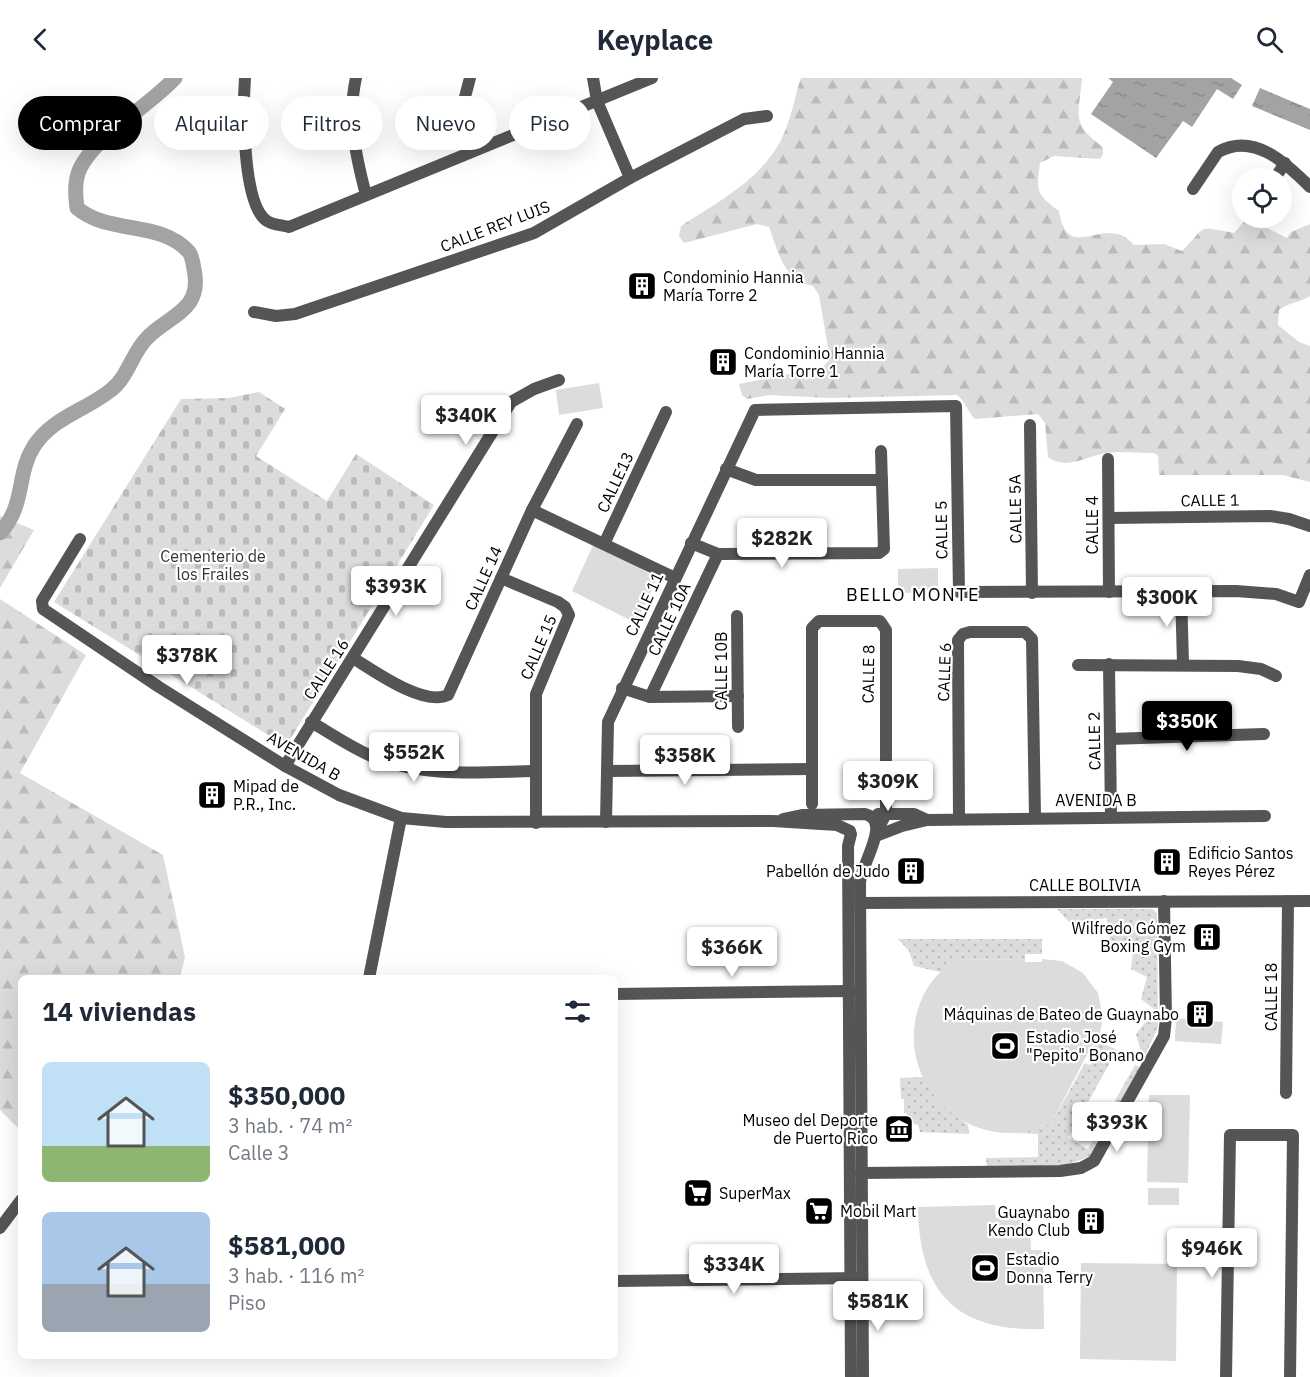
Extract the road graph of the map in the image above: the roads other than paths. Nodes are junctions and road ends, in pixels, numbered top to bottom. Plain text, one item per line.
1 (245, 78) edge
2 (356, 78) edge
3 (470, 78) edge
4 (593, 78) edge
5 (652, 78) edge
6 (597, 101) junction
7 (767, 116) dead end
8 (469, 153) junction
9 (1285, 163) junction
10 (1282, 168) edge
11 (630, 178) junction
12 (1310, 187) edge
13 (1193, 189) dead end
14 (366, 195) junction
15 (254, 312) dead end
16 (559, 380) dead end
17 (755, 410) joint
18 (666, 412) dead end
19 (577, 424) dead end
20 (1030, 424) dead end
21 (881, 451) dead end
22 (1108, 459) dead end
23 (726, 469) junction
24 (882, 480) junction
25 (532, 510) junction
26 (1109, 518) junction
27 (1310, 526) edge
28 (80, 539) dead end
29 (605, 542) junction
30 (691, 543) junction
31 (718, 554) junction
32 (1310, 575) edge
33 (501, 578) junction
34 (675, 578) junction
35 (1109, 592) junction
36 (1181, 592) junction
37 (1032, 593) junction
38 (737, 616) dead end
39 (353, 658) junction
40 (1109, 664) junction
41 (1183, 664) junction
42 (1078, 665) dead end
43 (1276, 676) dead end
44 (622, 688) junction
45 (738, 696) junction
46 (650, 698) junction
47 (312, 722) junction
48 (738, 727) dead end
49 (1264, 734) dead end
50 (1110, 739) junction
51 (285, 765) junction
52 (811, 769) junction
53 (536, 771) junction
54 (606, 771) junction
55 (812, 804) dead end
56 (886, 814) junction
57 (863, 815) junction
58 (1111, 816) junction
59 (1265, 816) dead end
60 (1035, 817) junction
61 (401, 818) junction
62 (959, 818) junction
63 (927, 819) junction
64 (773, 821) junction
65 (606, 822) junction
66 (536, 823) junction
67 (851, 833) junction
68 (876, 835) junction
69 (1164, 901) junction
70 (1288, 901) junction
71 (1310, 901) edge
72 (860, 903) junction
73 (370, 975) edge
74 (849, 992) junction
75 (618, 994) edge
76 (1286, 1093) dead end
77 (861, 1173) junction
78 (18, 1204) edge
79 (0, 1228) edge
80 (857, 1278) junction
81 (618, 1281) edge
82 (851, 1377) edge
83 (863, 1377) edge
84 (1226, 1377) edge
85 (1290, 1377) edge

1 - 14 street
2 - 14 street
3 - 8 street
4 - 6 street
5 - 6 street
6 - 8 street
6 - 11 street
7 - 11 street, CALLE REY LUIS
8 - 14 street
9 - 10 street
9 - 12 street
9 - 13 street
11 - 15 street, CALLE REY LUIS
16 - 39 street, CALLE 16
17 - 23 street, CALLE 11
17 - 37 street, CALLE 5
18 - 29 street, CALLE13
19 - 25 street, CALLE 14
20 - 37 street, CALLE 5A
21 - 24 street
22 - 26 street, CALLE 4
23 - 24 street
23 - 30 street, CALLE 11
24 - 31 street
25 - 29 street
25 - 33 street, CALLE 14
26 - 27 street, CALLE 1
26 - 35 street, CALLE 4
28 - 51 street, AVENIDA B
29 - 34 street
30 - 31 street
30 - 34 street, CALLE 11
31 - 46 street, CALLE 10A
32 - 36 street, CALLE 5
33 - 39 street, CALLE 14
33 - 53 street, CALLE 15
34 - 44 street, CALLE 11
35 - 36 street, CALLE 5
35 - 37 street, CALLE 5
36 - 41 street
38 - 45 street, CALLE 10B
39 - 47 street, CALLE 16
40 - 41 street
40 - 42 street
40 - 50 street, CALLE 2
41 - 43 street
44 - 46 street
44 - 54 street, CALLE 11
45 - 46 street
45 - 48 street, CALLE 10B
47 - 51 street, CALLE 16
47 - 53 street
49 - 50 street
50 - 58 street, CALLE 2
51 - 61 street, AVENIDA B
52 - 54 street
52 - 55 street, CALLE 8
52 - 56 street, CALLE 8
53 - 66 street, CALLE 15
54 - 65 street, CALLE 11
56 - 57 street, AVENIDA B
56 - 63 street, AVENIDA B
56 - 68 street, CALLE 8
57 - 64 street, AVENIDA B
57 - 67 street
57 - 68 street
58 - 59 street, AVENIDA B
58 - 60 street, AVENIDA B
60 - 62 street, AVENIDA B
60 - 62 street, CALLE 6
61 - 66 street, AVENIDA B
61 - 73 street
62 - 63 street, AVENIDA B
63 - 68 street, AVENIDA B
64 - 65 street, AVENIDA B
64 - 67 street, AVENIDA B
65 - 66 street, AVENIDA B
67 - 68 street
67 - 74 street
68 - 72 street, CALLE 8
69 - 70 street, CALLE BOLIVIA
69 - 72 street, CALLE BOLIVIA
69 - 77 street
70 - 71 street, CALLE BOLIVIA
70 - 76 street, CALLE 18
72 - 77 street, CALLE 8
74 - 75 street
74 - 80 street
77 - 80 street, CALLE 8
78 - 79 street
80 - 81 street
80 - 82 street
80 - 83 street
84 - 85 street

